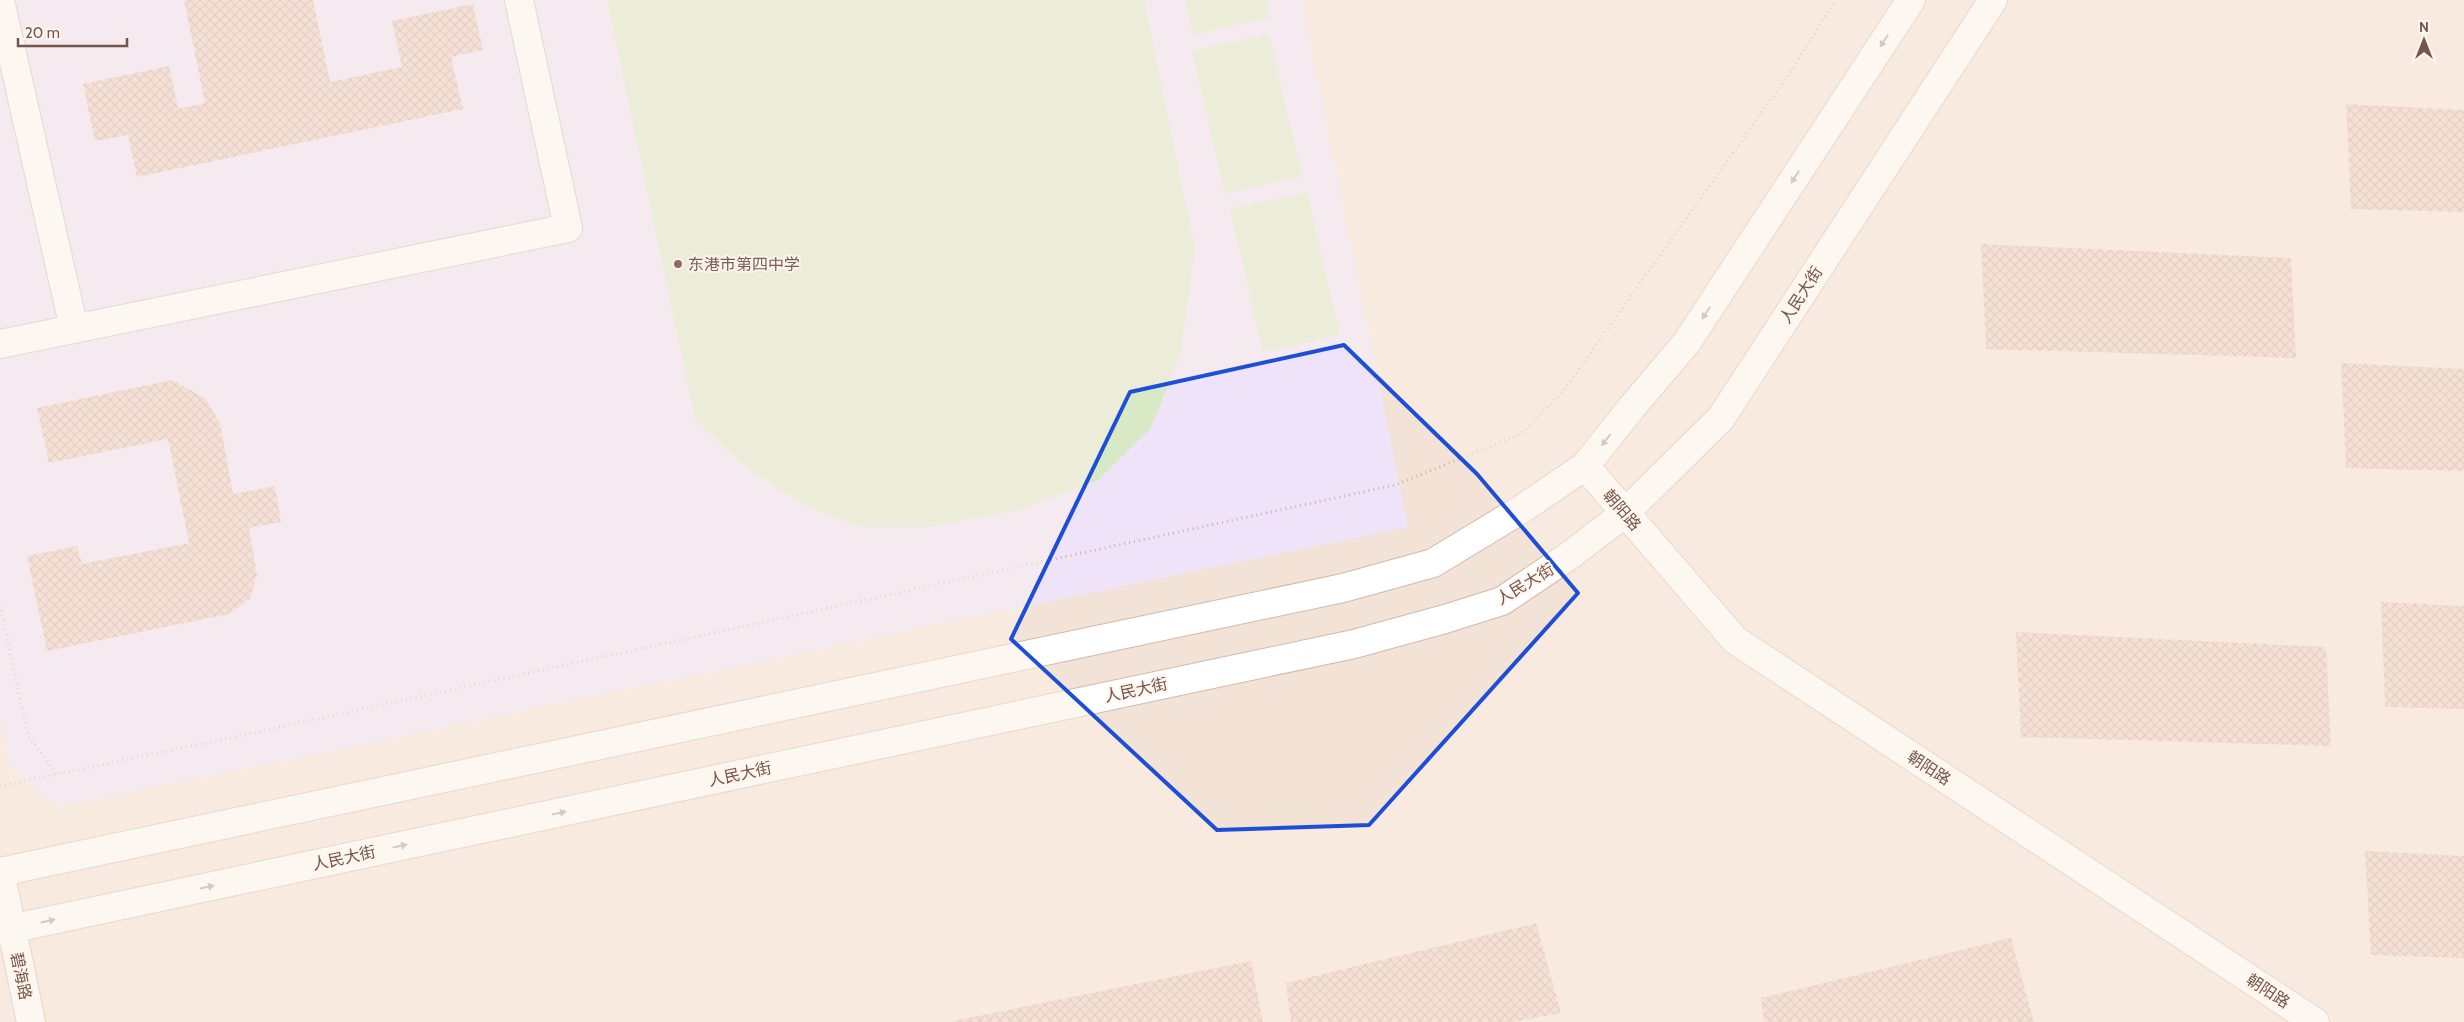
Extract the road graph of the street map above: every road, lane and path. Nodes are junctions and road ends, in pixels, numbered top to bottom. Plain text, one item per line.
1 (0, 0) edge
2 (520, 0) edge
3 (1836, 0) edge
4 (1910, 0) edge
5 (1993, 0) edge
6 (74, 329) junction
7 (0, 344) edge
8 (1585, 466) junction
9 (1625, 513) junction
10 (0, 605) edge
11 (58, 775) junction
12 (0, 786) edge
13 (0, 872) edge
14 (6, 930) edge
15 (31, 1022) edge
16 (2315, 1022) edge

1 - 6 main road
2 - 6 main road
3 - 11 path
4 -> 8 main road
5 - 9 main road, 人民大街
6 - 7 main road
8 - 9 main road, 朝阳路
8 - 13 main road
14 -> 9 main road, 人民大街
9 - 16 main road, 朝阳路
10 - 11 path
11 - 12 path
13 - 14 main road, 碧海路
14 - 15 main road, 碧海路

